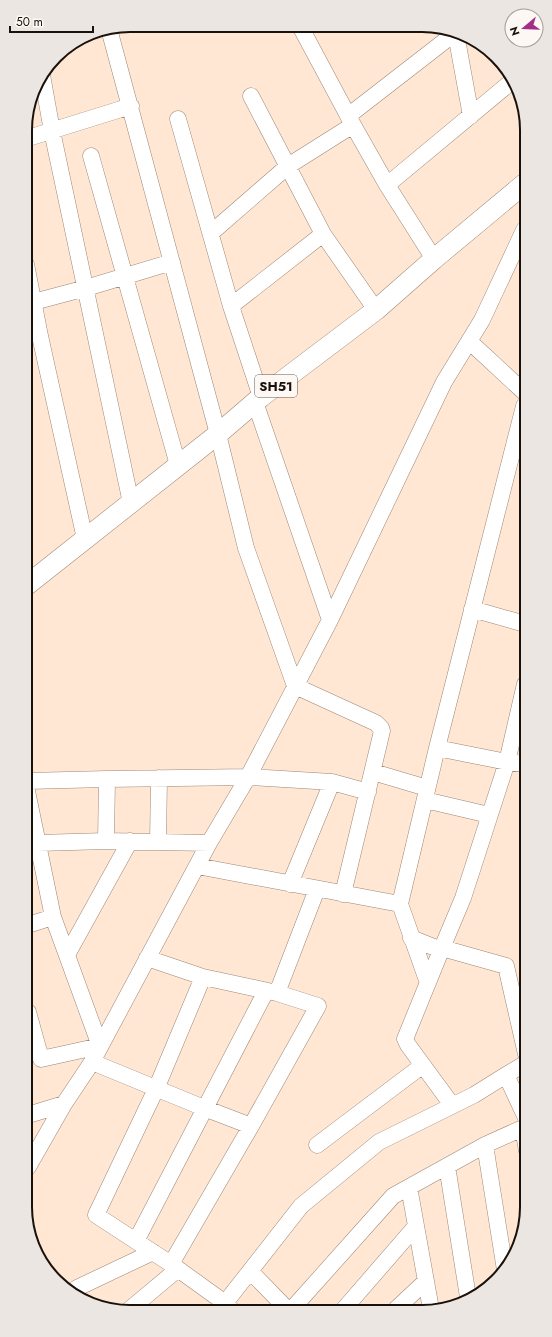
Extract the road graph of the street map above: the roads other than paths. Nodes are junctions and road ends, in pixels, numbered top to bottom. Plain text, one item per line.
1 (303, 32) edge
2 (110, 34) edge
3 (452, 37) edge
4 (456, 38) edge
5 (44, 84) edge
6 (509, 85) edge
7 (251, 96) dead end
8 (131, 106) junction
9 (471, 116) junction
10 (178, 119) dead end
11 (350, 121) junction
12 (52, 131) junction
13 (32, 137) edge
14 (91, 156) dead end
15 (288, 166) junction
16 (387, 186) junction
17 (520, 187) edge
18 (211, 233) junction
19 (323, 234) junction
20 (520, 239) edge
21 (434, 259) junction
22 (172, 262) junction
23 (124, 276) junction
24 (86, 288) junction
25 (32, 302) edge
26 (231, 306) junction
27 (376, 310) junction
28 (32, 312) edge
29 (469, 341) junction
30 (520, 388) edge
31 (258, 400) junction
32 (520, 422) edge
33 (218, 434) junction
34 (178, 465) junction
35 (131, 503) junction
36 (85, 539) junction
37 (32, 576) edge
38 (472, 609) junction
39 (330, 620) junction
40 (520, 623) edge
41 (295, 686) junction
42 (520, 705) edge
43 (437, 748) junction
44 (506, 762) junction
45 (520, 763) edge
46 (372, 772) junction
47 (248, 777) junction
48 (108, 778) junction
49 (159, 778) junction
50 (32, 781) edge
51 (332, 782) junction
52 (368, 792) junction
53 (426, 794) junction
54 (32, 815) edge
55 (490, 815) junction
56 (106, 841) junction
57 (130, 841) junction
58 (158, 842) junction
59 (38, 843) junction
60 (209, 843) junction
61 (197, 866) junction
62 (290, 884) junction
63 (317, 889) junction
64 (343, 894) junction
65 (400, 904) junction
66 (54, 917) junction
67 (32, 924) edge
68 (411, 938) junction
69 (442, 949) junction
70 (67, 955) junction
71 (147, 958) junction
72 (203, 977) junction
73 (428, 983) junction
74 (271, 992) junction
75 (520, 1028) edge
76 (32, 1044) edge
77 (100, 1046) junction
78 (34, 1060) edge
79 (92, 1062) junction
80 (423, 1065) junction
81 (520, 1067) edge
82 (506, 1075) junction
83 (156, 1089) junction
84 (64, 1104) junction
85 (452, 1104) junction
86 (204, 1108) junction
87 (520, 1112) edge
88 (32, 1114) edge
89 (251, 1126) junction
90 (520, 1128) edge
91 (317, 1145) dead end
92 (485, 1145) junction
93 (32, 1160) edge
94 (447, 1166) junction
95 (409, 1187) junction
96 (416, 1226) junction
97 (136, 1241) junction
98 (153, 1252) junction
99 (504, 1262) edge
100 (174, 1266) junction
101 (250, 1271) junction
102 (426, 1281) junction
103 (77, 1288) dead end
104 (468, 1294) edge
105 (430, 1304) edge
106 (134, 1305) edge
107 (223, 1305) edge
108 (226, 1305) edge
109 (283, 1305) edge
110 (296, 1305) edge
111 (349, 1305) edge
112 (400, 1305) edge

1 - 11 street
2 - 8 street
3 - 11 street
4 - 9 street
5 - 12 street
6 - 9 street
7 - 15 street
8 - 12 street
8 - 22 street
9 - 16 street
10 - 18 street
11 - 15 street
11 - 16 street
12 - 13 street
12 - 24 street
14 - 23 street
15 - 18 street
15 - 19 street
16 - 21 street
17 - 21 main road, SH51
18 - 26 street
19 - 26 street
19 - 27 street
20 - 29 street
21 - 27 main road, SH51
22 - 23 street
22 - 33 street
23 - 24 street
23 - 34 street
24 - 25 street
24 - 35 street
26 - 31 street
27 - 31 main road, SH51
28 - 36 street
29 - 30 street
29 - 39 street
31 - 33 main road, SH51
31 - 39 street
32 - 38 street
33 - 34 main road, SH51
33 - 41 street
34 - 35 main road, SH51
35 - 36 main road, SH51
36 - 37 main road, SH51
38 - 40 street
38 - 43 street
39 - 41 street
41 - 46 street
41 - 47 street
42 - 44 street
43 - 44 street
43 - 53 street
44 - 45 street
44 - 55 street
46 - 52 street
46 - 53 street
47 - 49 street
47 - 51 street
47 - 60 street
48 - 49 street
48 - 50 street
48 - 56 street
49 - 58 street
51 - 52 street
51 - 62 street
52 - 64 street
53 - 55 street
53 - 65 street
54 - 59 street
55 - 69 street
56 - 57 street
56 - 59 street
57 - 58 street
57 - 70 street
58 - 60 street
59 - 66 street
60 - 61 street
61 - 62 street
61 - 71 street
62 - 63 street
63 - 64 street
63 - 74 street
64 - 65 street
65 - 68 street
66 - 67 street
66 - 70 street
68 - 69 street
68 - 73 street
69 - 73 street
69 - 75 street
70 - 77 street
71 - 72 street
71 - 77 street
72 - 74 street
72 - 83 street
73 - 80 street
74 - 86 street
74 - 89 street
76 - 78 street
77 - 78 street
77 - 79 street
79 - 83 street
79 - 84 street
80 - 85 street
80 - 91 street
81 - 82 street
82 - 85 street
82 - 87 street
83 - 86 street
83 - 97 street
84 - 88 street
84 - 93 street
85 - 101 street
86 - 89 street
86 - 97 street
89 - 100 street
90 - 92 street
92 - 94 street
92 - 99 street
94 - 95 street
94 - 104 street
95 - 96 street
95 - 110 street
96 - 102 street
96 - 111 street
97 - 98 street
98 - 100 street
98 - 103 street
100 - 106 street
100 - 107 street
101 - 108 street
101 - 109 street
102 - 105 street
102 - 112 street

